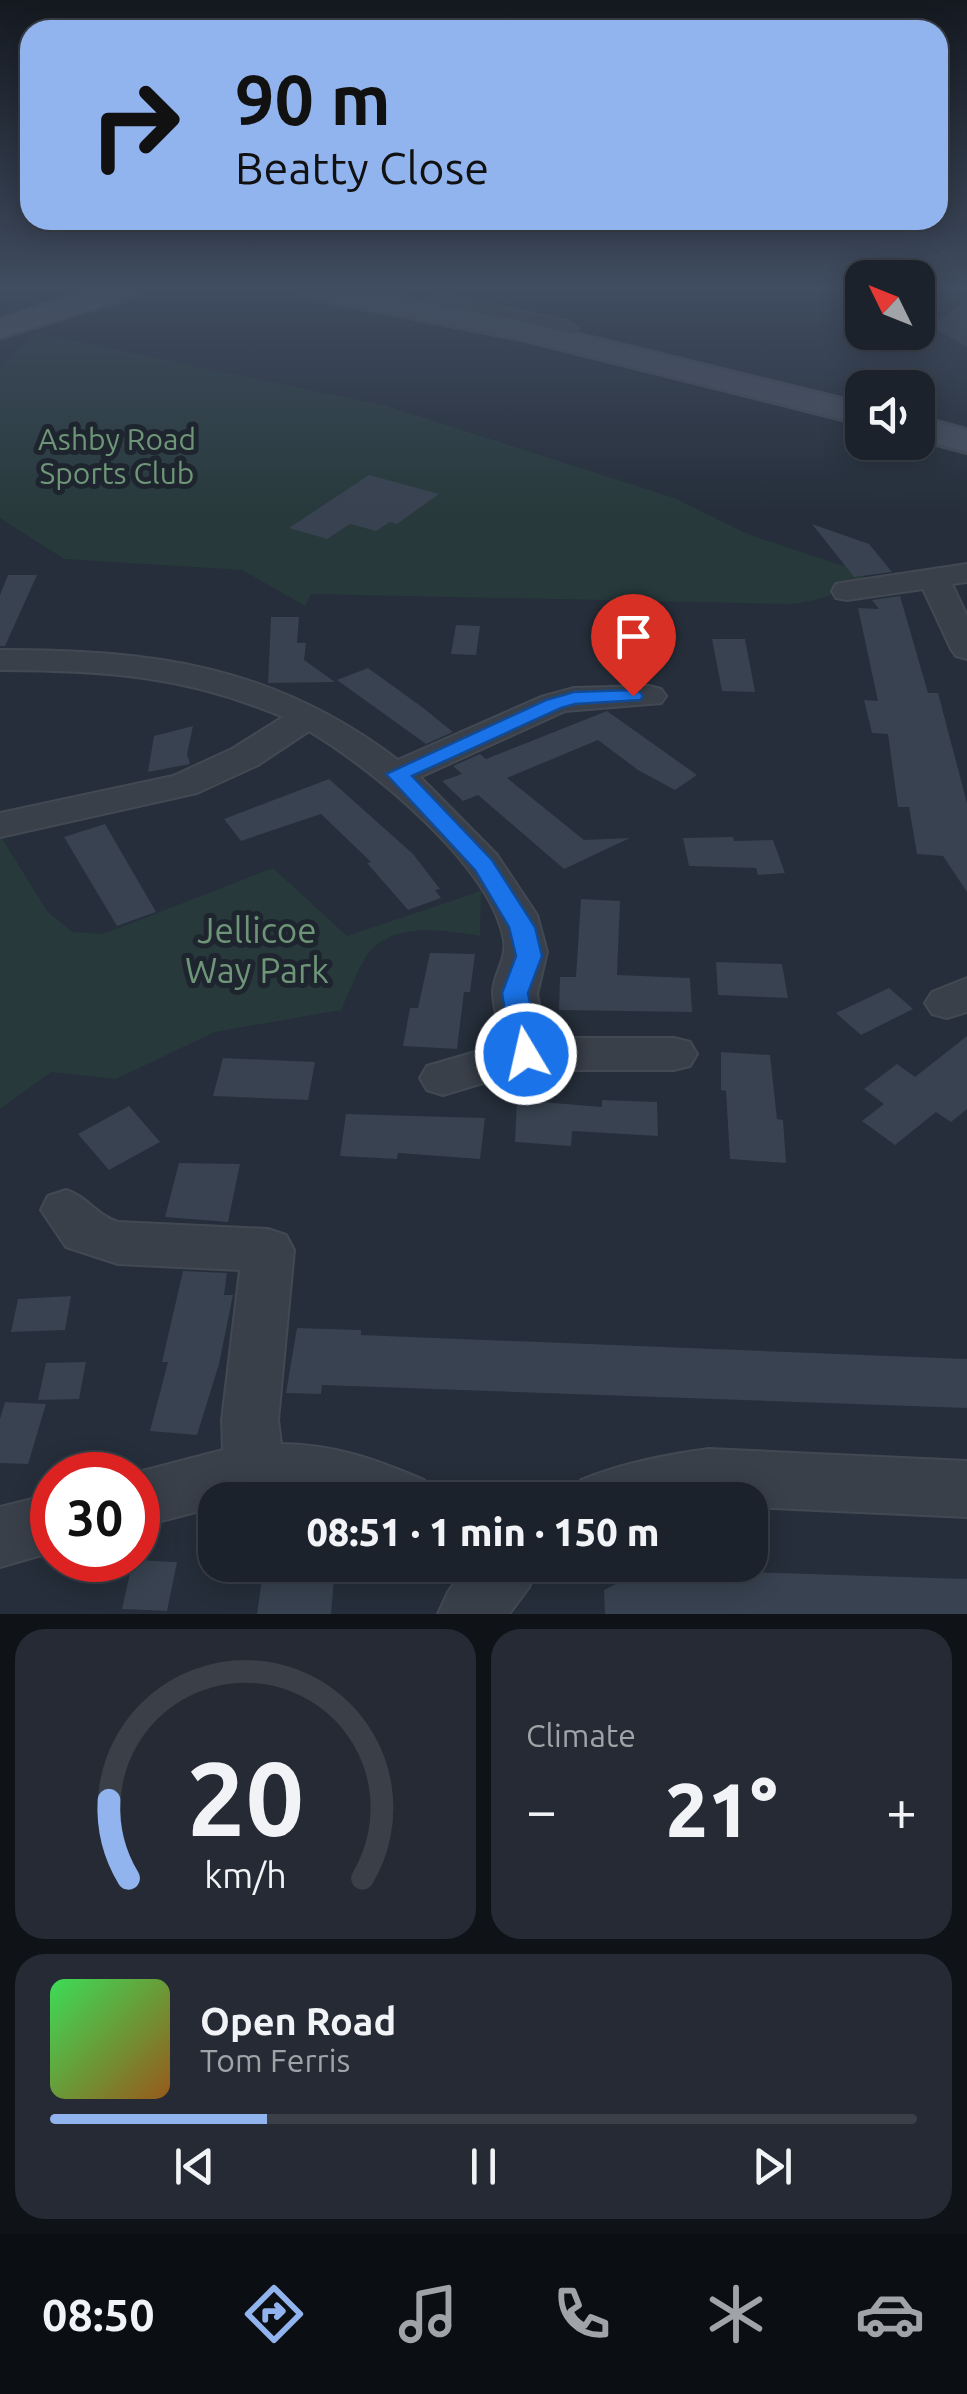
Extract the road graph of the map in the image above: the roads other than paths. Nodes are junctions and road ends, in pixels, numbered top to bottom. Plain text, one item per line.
1 (664, 364) edge
2 (845, 410) edge
3 (935, 433) edge
4 (967, 441) edge
5 (967, 573) edge
6 (932, 577) junction
7 (847, 591) dead end
8 (967, 649) edge
9 (0, 660) edge
10 (650, 696) dead end
11 (310, 715) junction
12 (398, 774) junction
13 (0, 825) edge
14 (526, 1054) junction
15 (674, 1054) dead end
16 (443, 1078) dead end
17 (66, 1210) dead end
18 (254, 1470) junction
19 (360, 1482) edge
20 (669, 1482) edge
21 (967, 1489) edge
22 (160, 1494) edge
23 (30, 1529) edge
24 (0, 1537) edge

1 - 2 main road
3 - 4 main road
5 - 6 street
6 - 7 street
6 - 8 street
9 - 11 street
10 - 12 street
11 - 12 street
11 - 13 street
12 - 14 street
14 - 15 street
14 - 16 street
17 - 18 street
18 - 19 street
18 - 22 street
20 - 21 street
23 - 24 street

